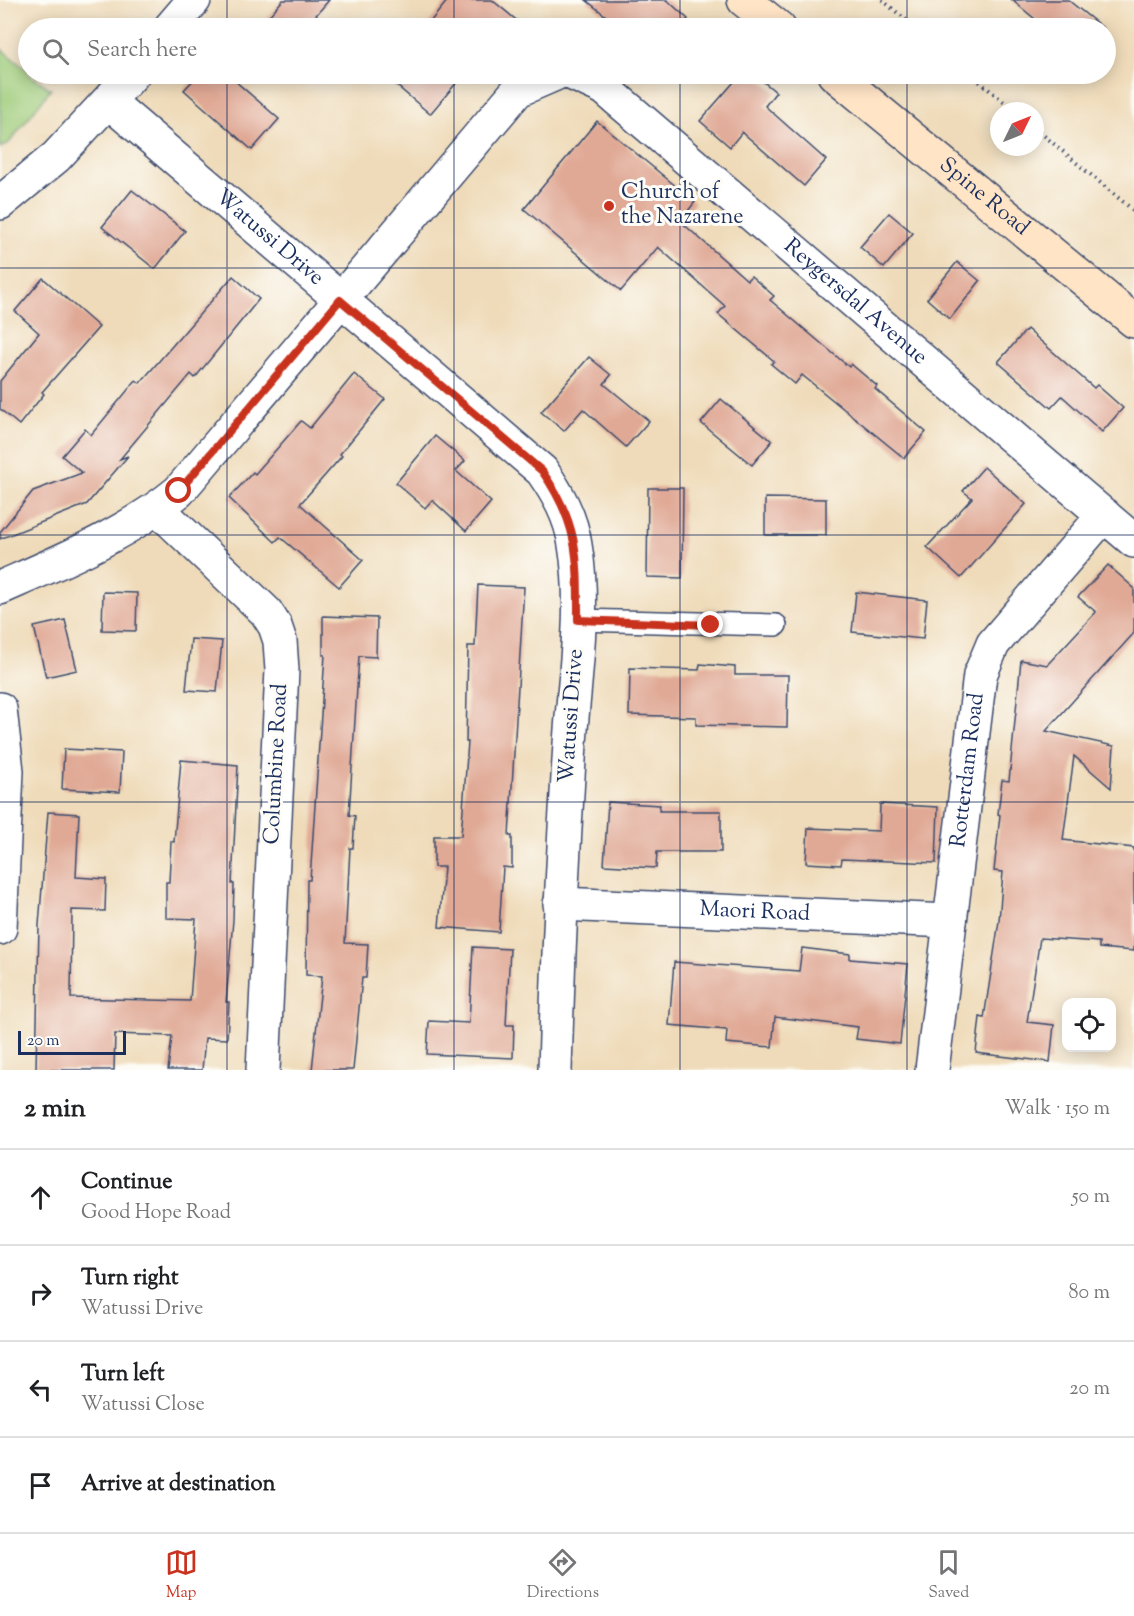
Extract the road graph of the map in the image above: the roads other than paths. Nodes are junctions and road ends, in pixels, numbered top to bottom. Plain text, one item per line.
1 (194, 0) edge
2 (744, 0) edge
3 (179, 18) edge
4 (766, 18) edge
5 (124, 84) edge
6 (532, 84) edge
7 (595, 84) edge
8 (846, 84) edge
9 (109, 102) junction
10 (0, 203) edge
11 (340, 300) junction
12 (1134, 321) edge
13 (158, 509) junction
14 (1104, 515) junction
15 (1134, 541) edge
16 (0, 588) edge
17 (578, 620) junction
18 (776, 626) dead end
19 (0, 709) edge
20 (560, 904) junction
21 (950, 921) junction
22 (0, 928) edge
23 (263, 1070) edge
24 (555, 1070) edge
25 (932, 1070) edge

1 - 3 street
2 - 4 main road
5 - 9 street
6 - 11 street
7 - 14 street, Reygersdal Avenue
8 - 12 main road, Spine Road
9 - 10 street
9 - 11 street, Watussi Drive
11 - 13 street
11 - 17 street, Watussi Drive
13 - 16 street
13 - 23 street, Columbine Road
14 - 15 street, Reygersdal Avenue
14 - 21 street, Rotterdam Road
17 - 18 lane
17 - 20 street, Watussi Drive
19 - 22 street
20 - 21 street, Maori Road
20 - 24 street, Watussi Drive
21 - 25 street, Rotterdam Road

